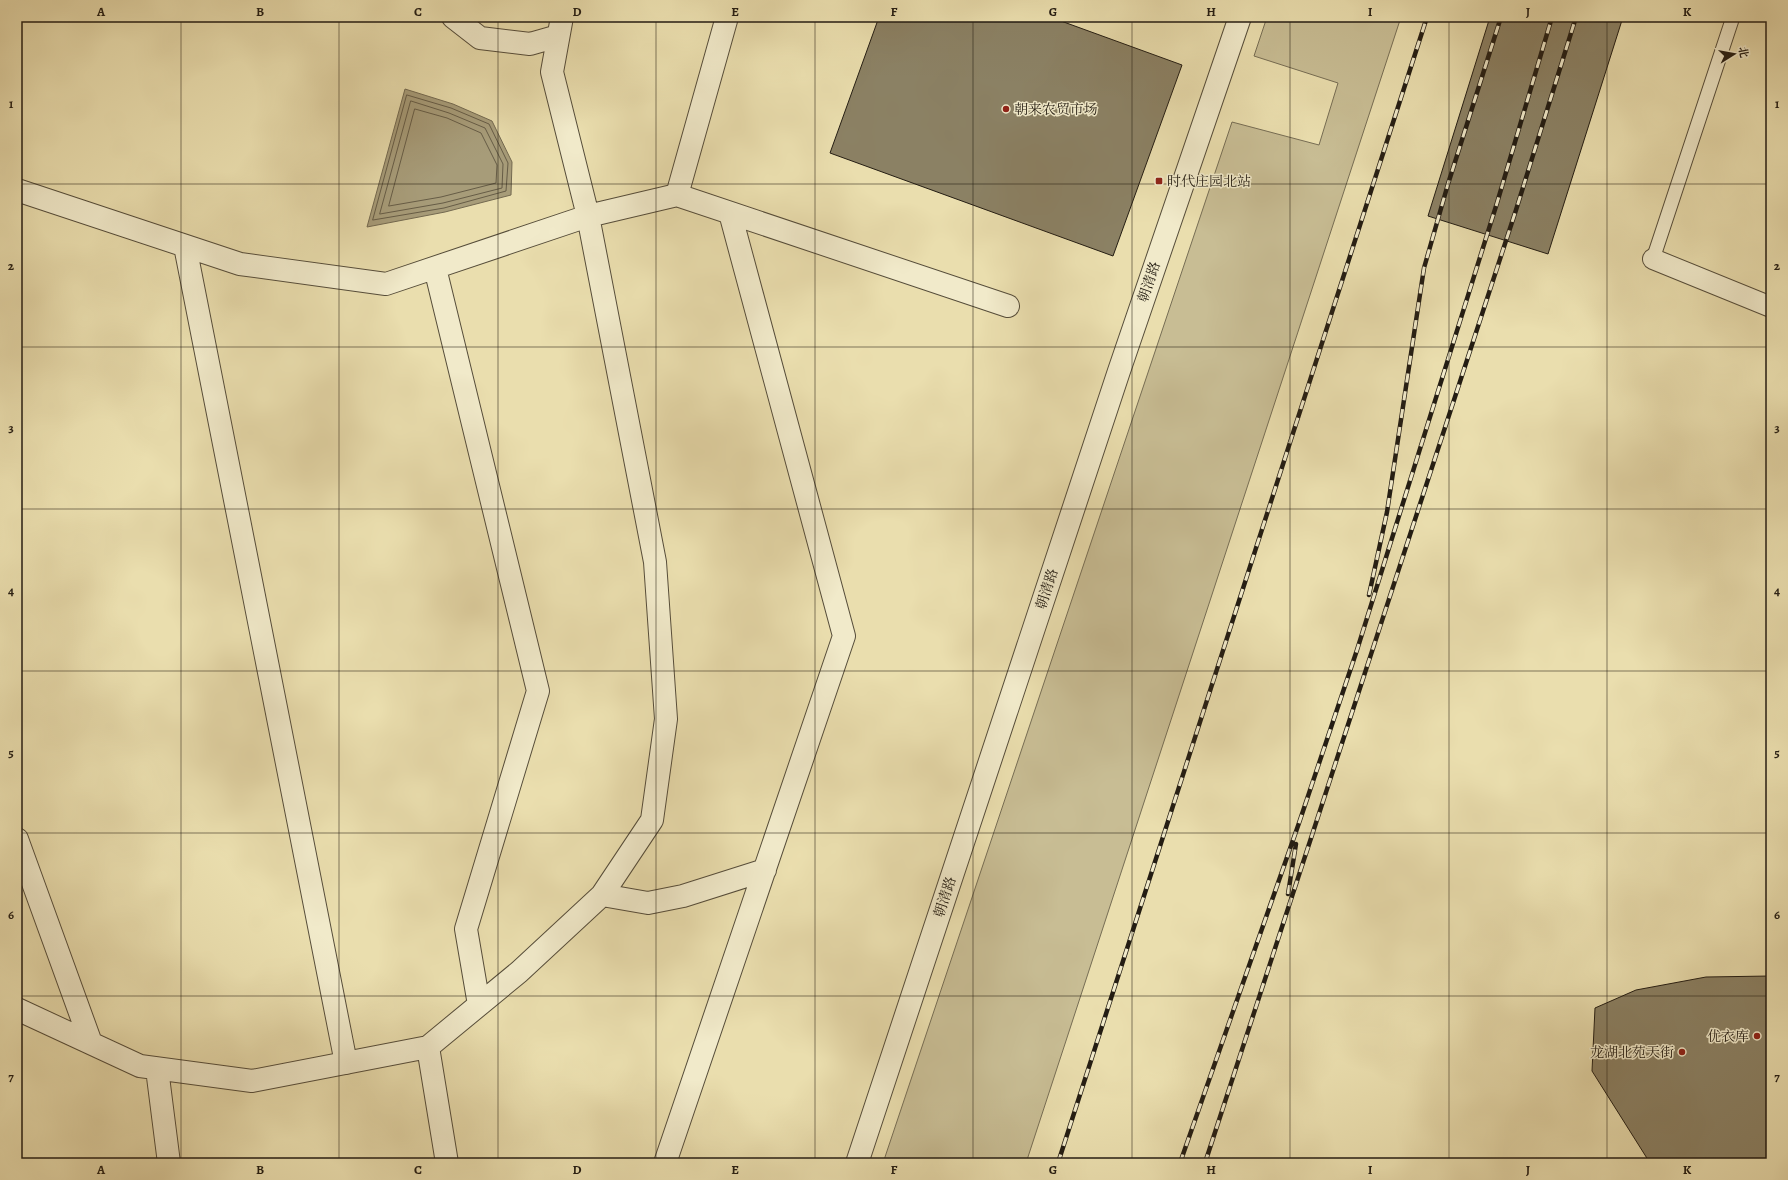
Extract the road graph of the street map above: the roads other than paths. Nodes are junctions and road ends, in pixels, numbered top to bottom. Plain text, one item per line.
1 (453, 17) edge
2 (728, 17) edge
3 (1240, 17) edge
4 (1734, 17) edge
5 (560, 27) edge
6 (17, 190) edge
7 (677, 195) junction
8 (730, 213) junction
9 (588, 216) junction
10 (185, 246) junction
11 (1653, 259) joint
12 (435, 268) junction
13 (1008, 306) dead end
14 (1771, 306) edge
15 (17, 839) edge
16 (764, 870) junction
17 (602, 895) junction
18 (479, 1005) junction
19 (17, 1009) edge
20 (90, 1043) junction
21 (428, 1047) junction
22 (346, 1063) junction
23 (157, 1069) junction
24 (169, 1163) edge
25 (447, 1163) edge
26 (665, 1163) edge
27 (857, 1163) edge

1 - 5 street
2 - 7 street
3 - 27 street, 朝清路
4 - 11 lane
5 - 9 street
6 - 10 street
7 - 8 street
7 - 9 street
8 - 13 street
8 - 16 street
9 - 12 street
9 - 17 street
10 - 12 street
10 - 22 street
11 - 14 street
12 - 18 street
15 - 20 street
16 - 17 street
16 - 26 street
17 - 18 street
18 - 21 street
19 - 20 street
20 - 23 street
21 - 22 street
21 - 25 street
22 - 23 street
23 - 24 street

